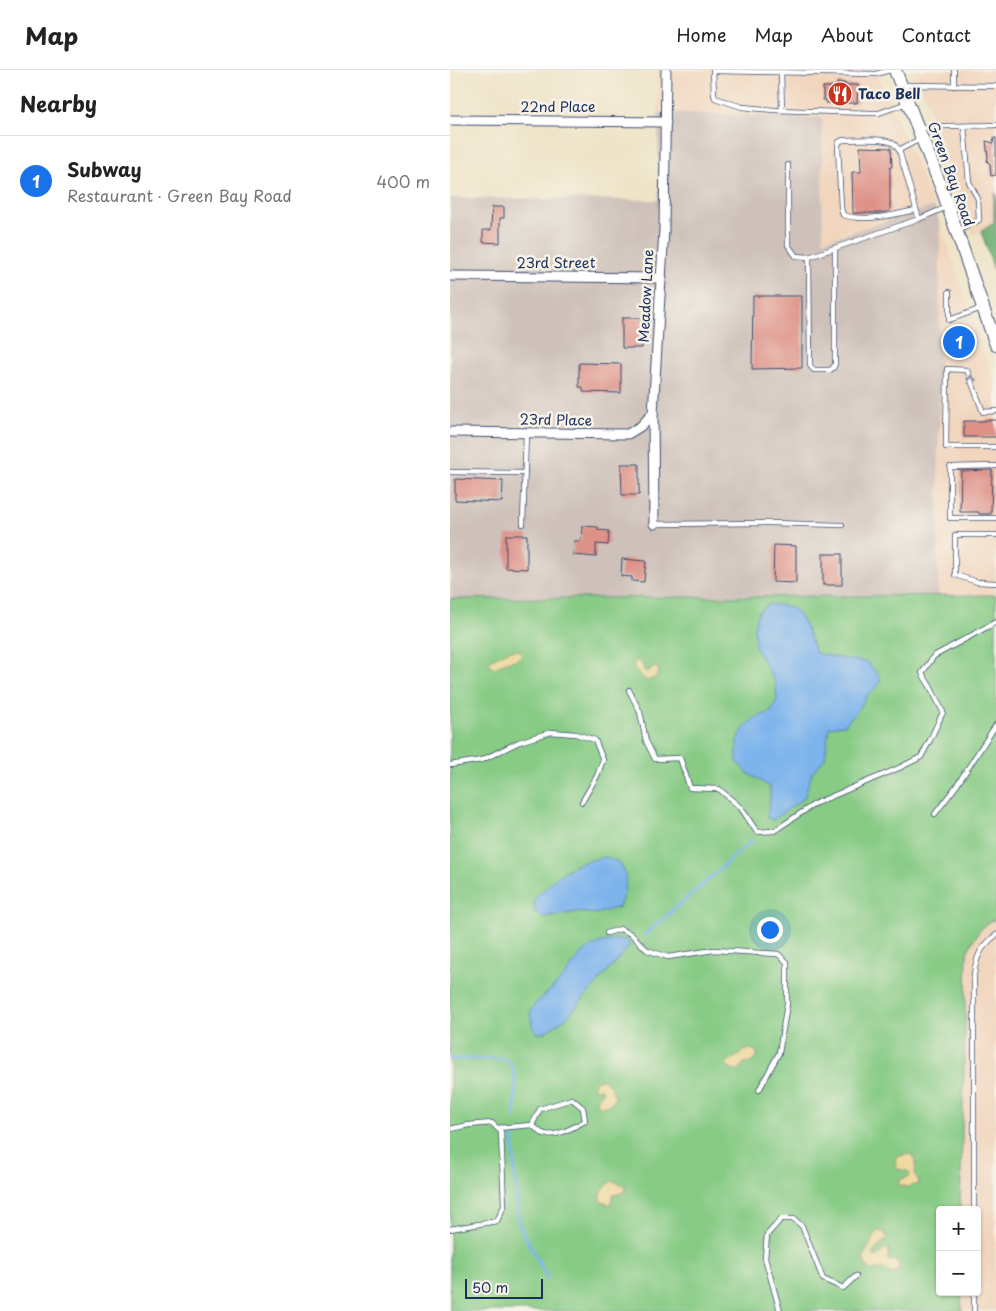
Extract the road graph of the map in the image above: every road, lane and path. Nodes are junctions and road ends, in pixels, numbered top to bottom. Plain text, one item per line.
1 (666, 70) edge
2 (713, 70) edge
3 (890, 70) edge
4 (895, 70) edge
5 (954, 70) edge
6 (782, 72) junction
7 (901, 85) junction
8 (954, 86) junction
9 (996, 86) edge
10 (908, 103) junction
11 (782, 110) junction
12 (450, 120) edge
13 (666, 122) junction
14 (996, 125) edge
15 (964, 126) junction
16 (920, 133) junction
17 (899, 150) junction
18 (788, 165) dead end
19 (948, 207) junction
20 (915, 210) junction
21 (919, 219) junction
22 (957, 231) junction
23 (835, 248) junction
24 (809, 257) junction
25 (450, 276) edge
26 (662, 278) junction
27 (948, 292) dead end
28 (983, 308) junction
29 (996, 346) edge
30 (996, 411) edge
31 (653, 413) junction
32 (450, 432) edge
33 (526, 433) junction
34 (996, 447) edge
35 (996, 466) edge
36 (450, 472) edge
37 (525, 473) junction
38 (996, 518) edge
39 (523, 524) dead end
40 (654, 524) joint
41 (842, 525) dead end
42 (996, 535) edge
43 (996, 583) edge
44 (996, 622) edge
45 (629, 690) dead end
46 (996, 725) edge
47 (450, 765) edge
48 (582, 802) dead end
49 (935, 814) dead end
50 (607, 933) dead end
51 (996, 935) edge
52 (759, 1090) dead end
53 (532, 1125) junction
54 (497, 1128) junction
55 (450, 1129) edge
56 (974, 1206) edge
57 (450, 1229) edge
58 (856, 1276) dead end
59 (974, 1296) edge
60 (780, 1311) edge
61 (974, 1311) edge

1 - 13 street, Meadow Lane
2 - 6 lane
2 - 11 lane
3 - 6 lane
4 - 7 main road, Green Bay Road
5 - 8 lane
6 - 11 lane
7 - 8 lane
7 - 10 main road, Green Bay Road
8 - 9 lane
10 - 11 lane
10 - 16 main road, Green Bay Road
12 - 13 street, 22nd Place
13 - 26 street, Meadow Lane
14 - 15 lane
15 - 16 lane
15 - 22 lane
16 - 17 lane
16 - 19 main road, Green Bay Road
17 - 20 lane
17 - 20 lane
18 - 24 lane
19 - 21 lane
19 - 22 main road, Green Bay Road
20 - 21 lane
21 - 23 lane
22 - 28 main road, Green Bay Road
23 - 24 lane
23 - 24 lane
25 - 26 street, 23rd Street
26 - 31 street, Meadow Lane
27 - 28 lane
28 - 29 main road, Green Bay Road
30 -> 34 lane
31 - 33 street, 23rd Place
31 - 40 street, Meadow Lane
32 - 33 street, 23rd Place
33 - 37 lane
35 - 38 lane
36 - 37 lane
37 - 39 lane
40 - 41 lane
42 - 43 lane
44 - 45 lane
46 - 49 lane
47 - 48 lane
50 - 52 lane
51 - 56 lane
53 - 53 lane
53 - 54 lane
54 - 55 lane
54 - 57 lane
58 - 60 lane
59 - 61 lane

